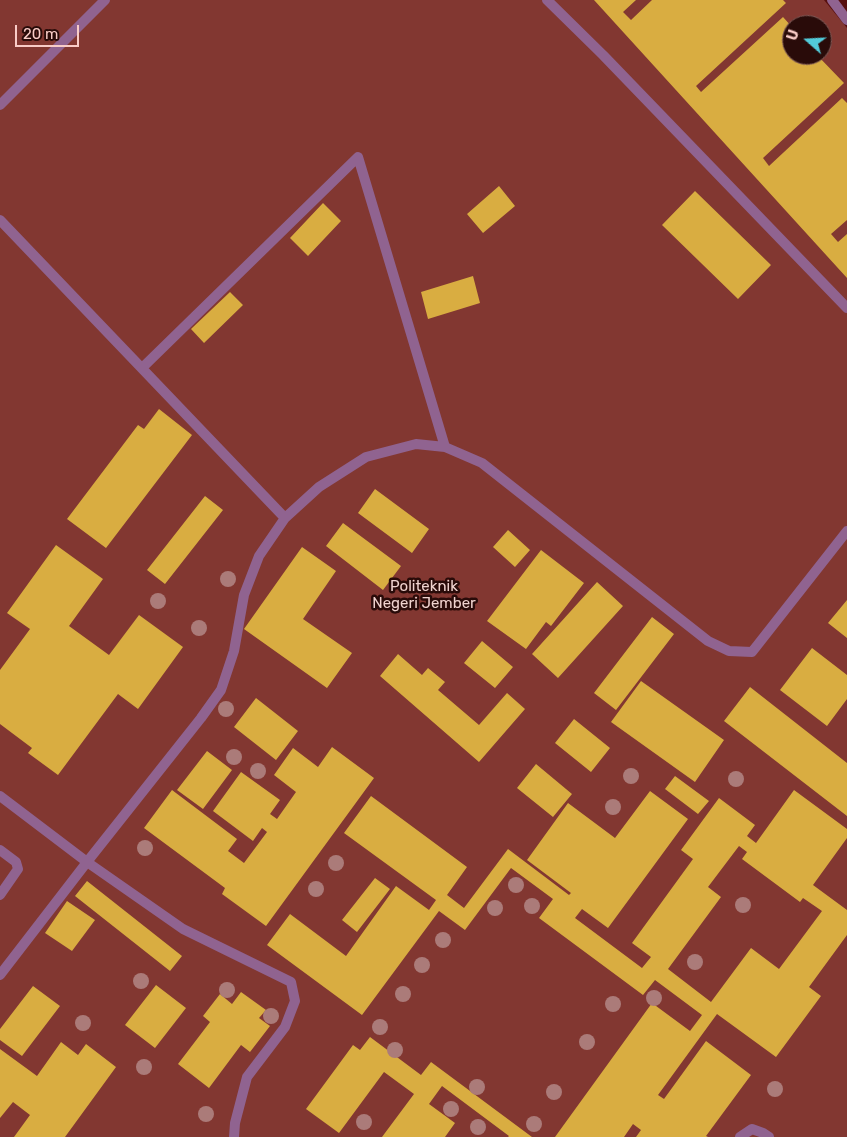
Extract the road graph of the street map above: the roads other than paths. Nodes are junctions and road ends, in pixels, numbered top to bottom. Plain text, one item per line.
1 (105, 0) edge
2 (547, 0) edge
3 (832, 0) edge
4 (847, 20) edge
5 (0, 105) edge
6 (0, 220) edge
7 (847, 308) edge
8 (142, 368) junction
9 (445, 446) junction
10 (285, 518) junction
11 (847, 531) edge
12 (0, 796) edge
13 (0, 850) edge
14 (87, 862) junction
15 (0, 895) edge
16 (0, 975) edge
17 (234, 1137) edge
18 (740, 1137) edge
19 (769, 1137) edge

1 - 5 street
2 - 7 street
3 - 4 street
6 - 8 street
8 - 9 street
8 - 10 street
9 - 10 street
9 - 11 street
10 - 14 street
12 - 14 street
13 - 15 street
14 - 16 street
14 - 17 street
18 - 19 street

